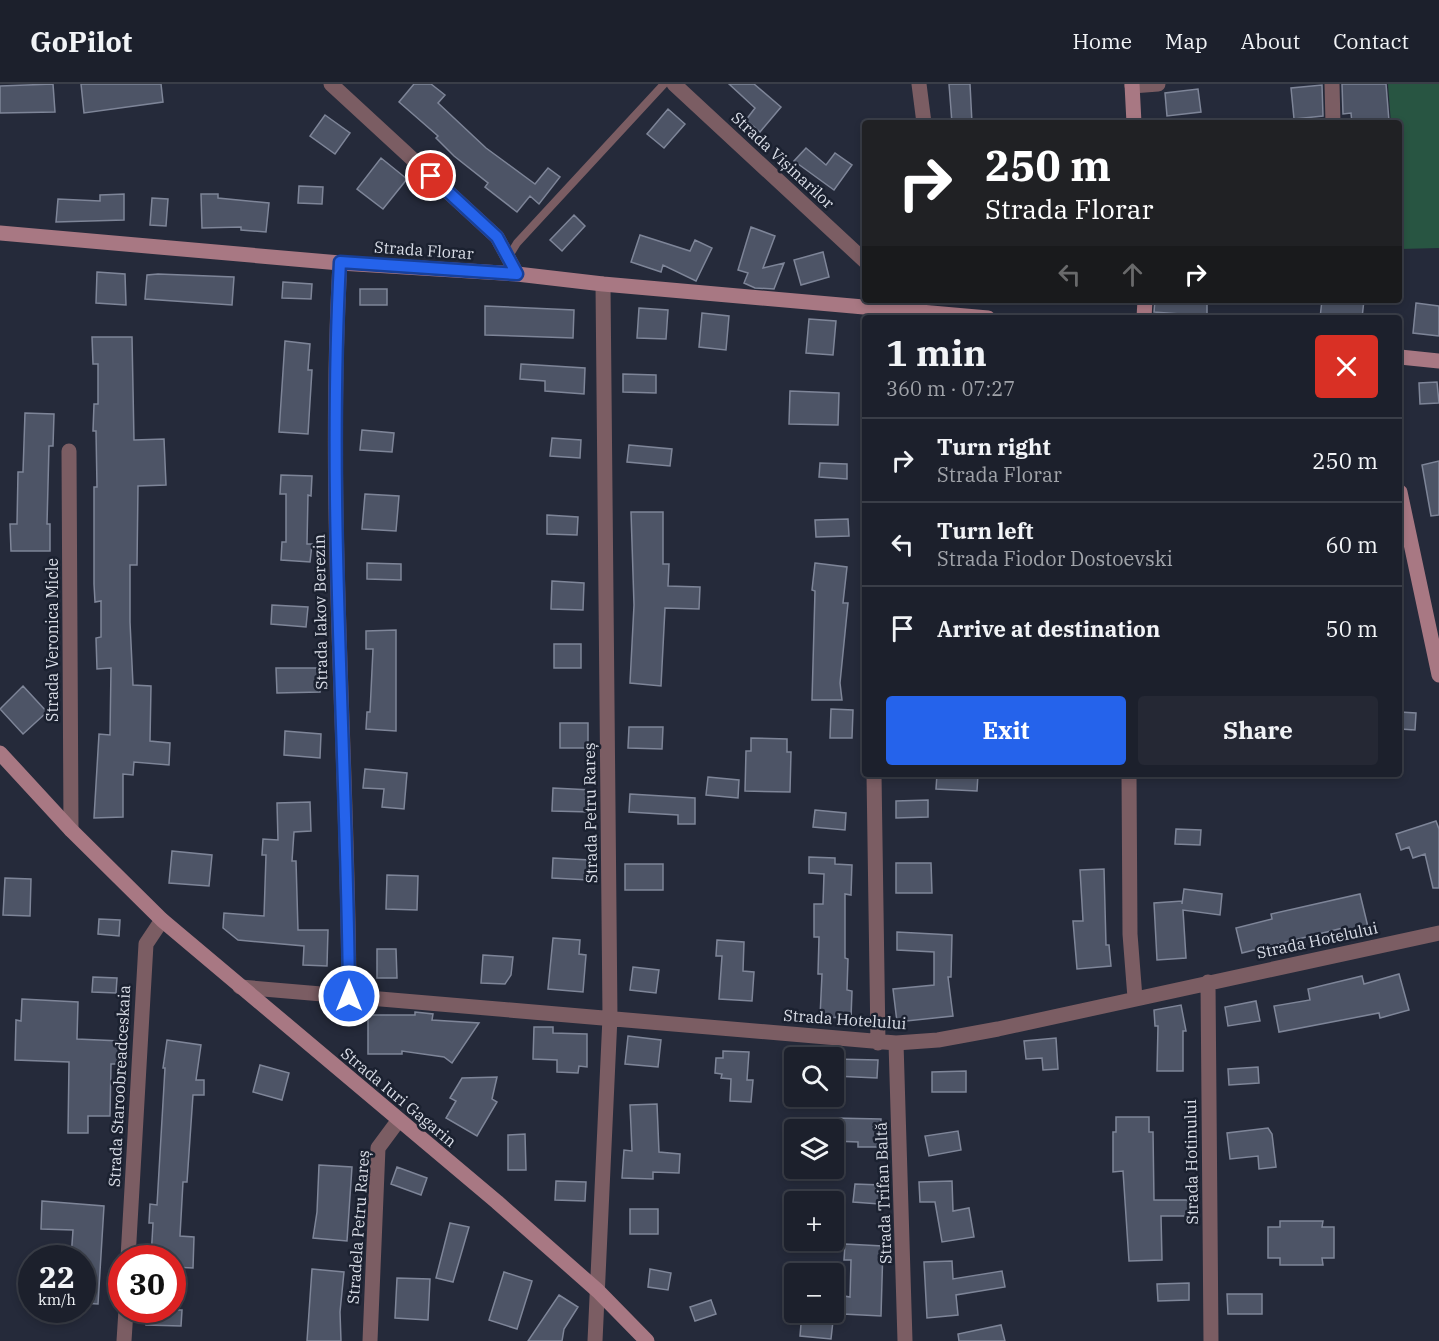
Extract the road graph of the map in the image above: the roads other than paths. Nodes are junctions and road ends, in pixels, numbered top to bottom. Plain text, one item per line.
1 (331, 84) edge
2 (664, 84) edge
3 (674, 84) edge
4 (919, 84) edge
5 (1158, 84) edge
6 (1332, 84) edge
7 (1132, 85) edge
8 (924, 120) edge
9 (1134, 120) edge
10 (1333, 120) edge
11 (0, 233) edge
12 (509, 256) junction
13 (862, 258) edge
14 (340, 262) junction
15 (517, 274) junction
16 (603, 284) junction
17 (903, 305) edge
18 (867, 312) edge
19 (968, 315) edge
20 (1402, 357) edge
21 (1439, 361) edge
22 (69, 451) dead end
23 (1402, 501) edge
24 (1439, 675) edge
25 (0, 753) edge
26 (874, 777) edge
27 (1129, 777) edge
28 (71, 830) junction
29 (162, 920) junction
30 (1439, 933) edge
31 (1208, 982) junction
32 (240, 987) junction
33 (349, 996) junction
34 (1135, 998) junction
35 (610, 1017) junction
36 (878, 1043) junction
37 (896, 1043) junction
38 (398, 1120) junction
39 (129, 1245) edge
40 (598, 1291) junction
41 (125, 1323) edge
42 (124, 1341) edge
43 (370, 1341) edge
44 (595, 1341) edge
45 (647, 1341) edge
46 (905, 1341) edge
47 (1211, 1341) edge

1 - 12 street
2 - 12 lane
3 - 13 street, Strada Vișinarilor
4 - 8 street
5 - 7 street
6 - 10 street
7 - 9 street
11 - 14 street, Strada Florar
12 - 15 street
14 - 15 street, Strada Florar
14 - 33 street, Strada Iakov Berezin
15 - 16 street, Strada Florar
16 - 18 street, Strada Florar
16 - 35 street, Strada Petru Rareș
17 - 18 street, Strada Florar
17 - 19 street, Strada Florar
20 - 21 street
22 - 28 street, Strada Veronica Micle
23 - 24 street
25 - 28 street, Strada Iuri Gagarin
26 - 36 street
27 - 34 street
28 - 29 street, Strada Iuri Gagarin
29 - 32 street, Strada Iuri Gagarin
29 - 39 street, Strada Staroobreadceskaia
30 - 31 street, Strada Hotelului
31 - 34 street, Strada Hotelului
31 - 47 street, Strada Hotinului
32 - 33 street, Strada Hotelului
32 - 38 street, Strada Iuri Gagarin
33 - 35 street, Strada Hotelului
34 - 37 street, Strada Hotelului
35 - 36 street, Strada Hotelului
35 - 40 street, Strada Petru Rareș
36 - 37 street, Strada Hotelului
37 - 46 street, Strada Trifan Baltă
38 - 40 street, Strada Iuri Gagarin
38 - 43 street, Stradela Petru Rareș
40 - 44 street, Strada Petru Rareș
40 - 45 street, Strada Iuri Gagarin
41 - 42 street

